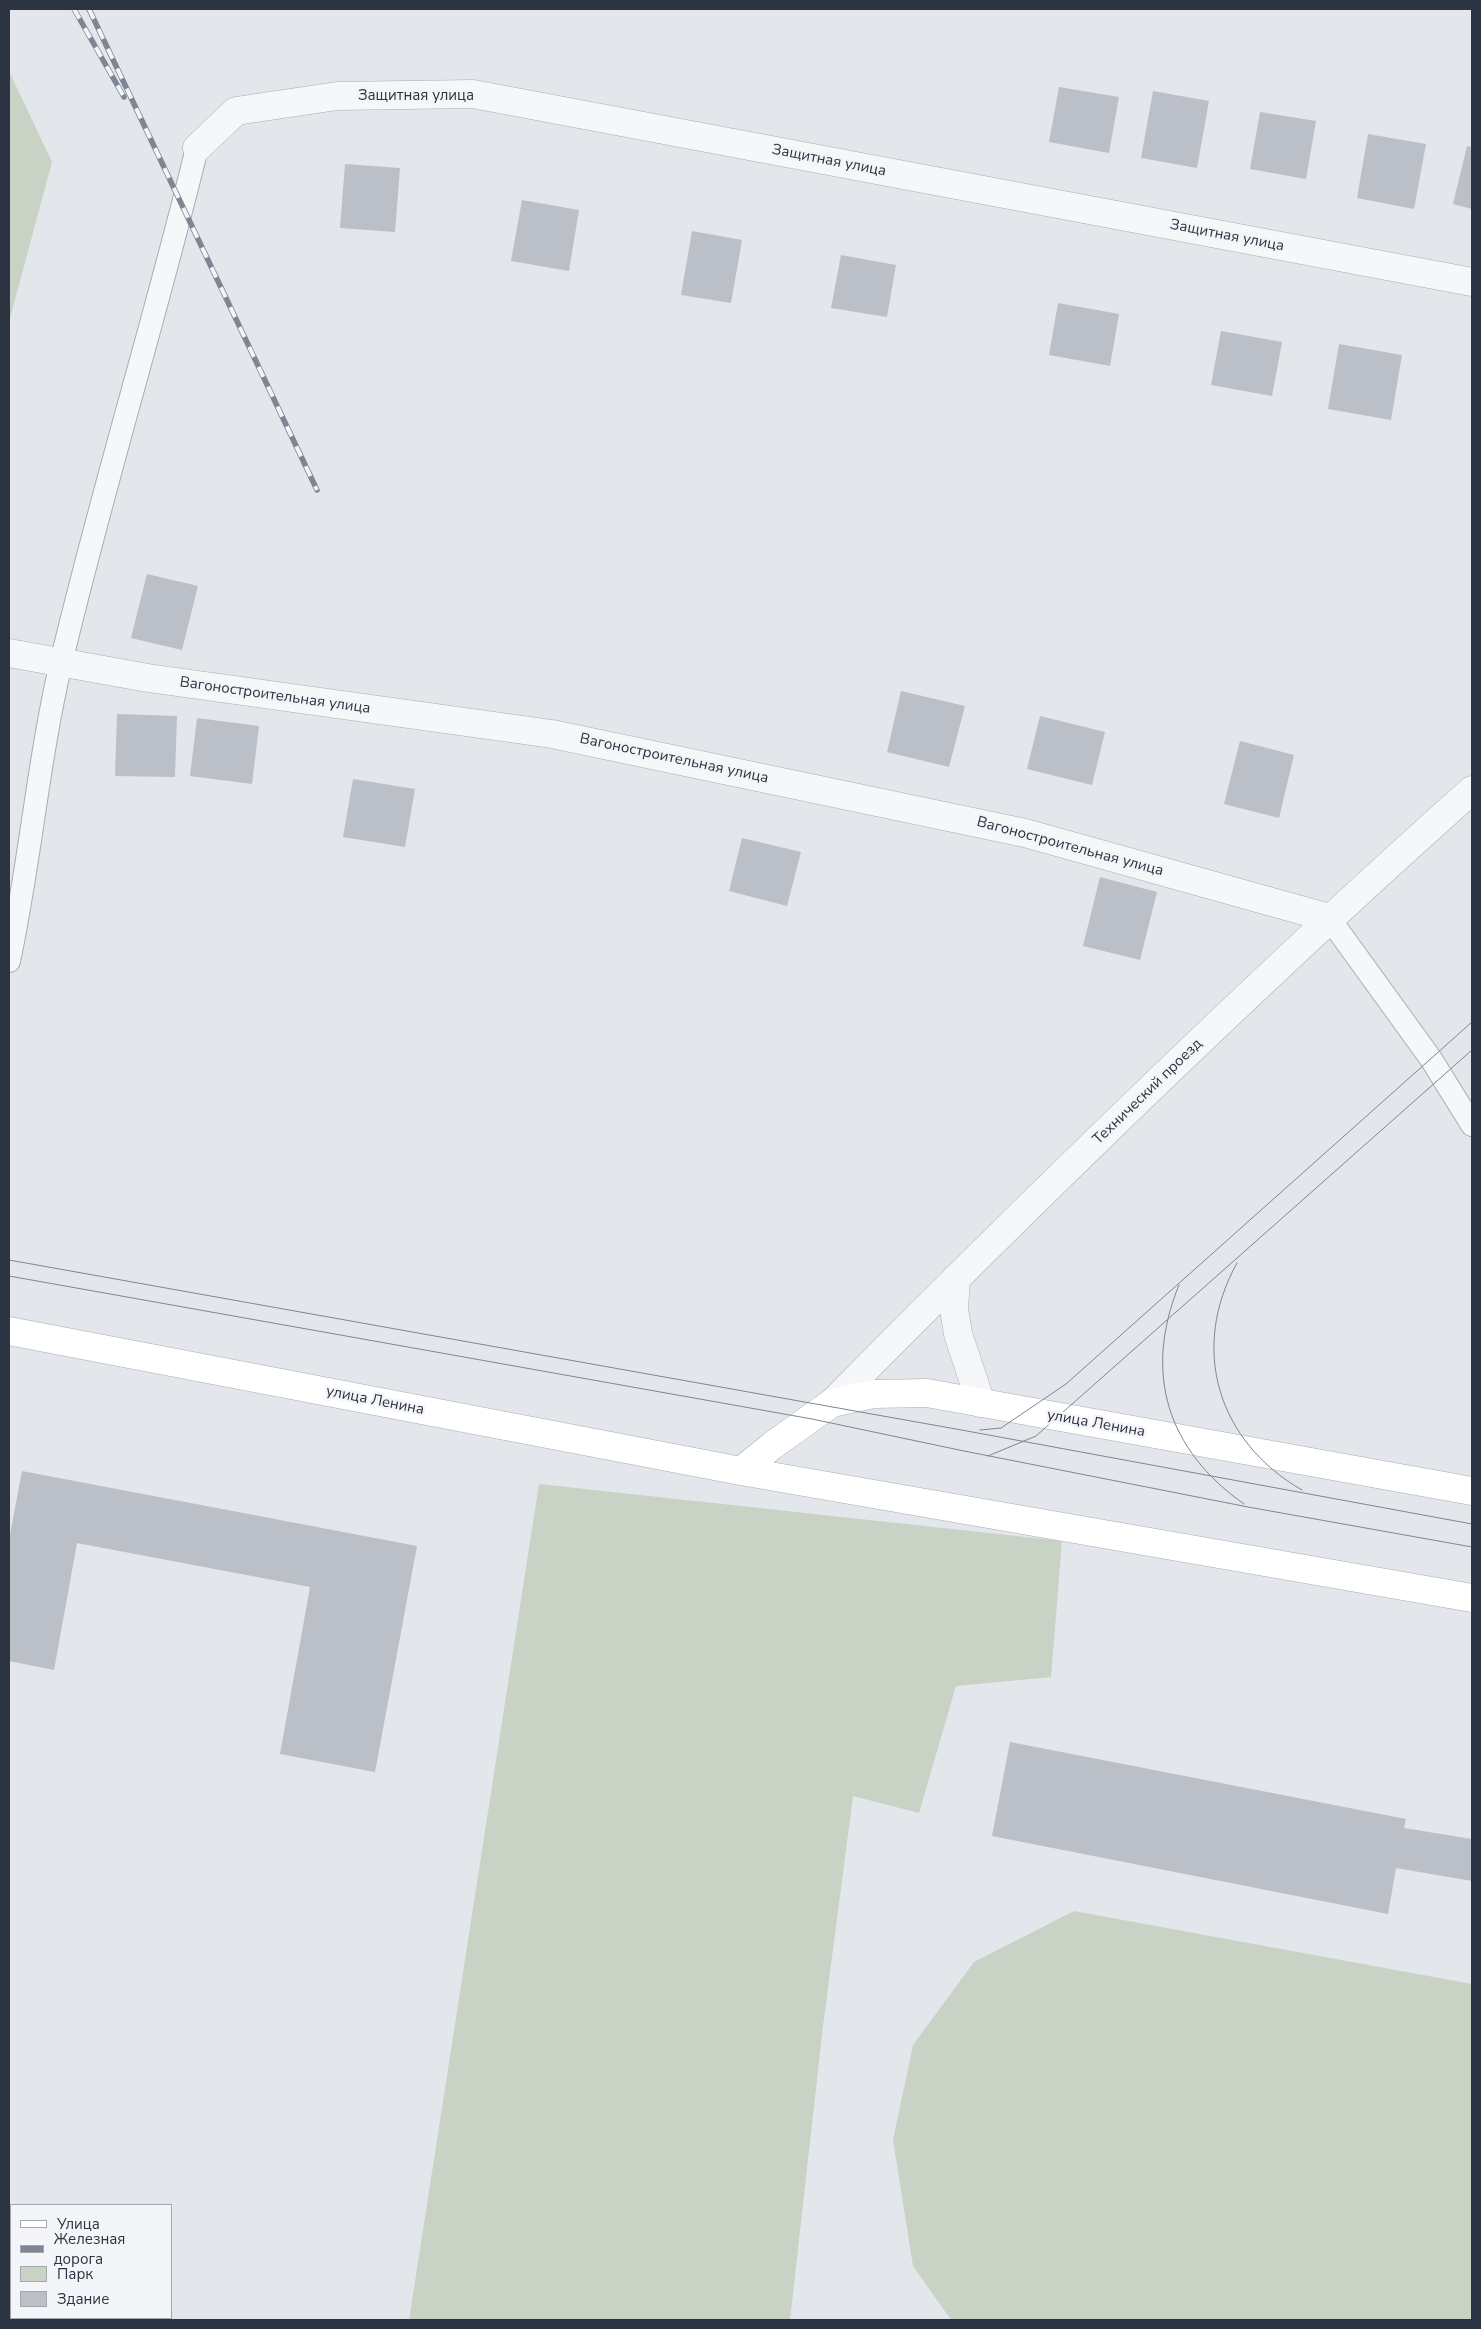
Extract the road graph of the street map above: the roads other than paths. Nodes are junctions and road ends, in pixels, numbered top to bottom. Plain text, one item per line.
1 (197, 148) joint
2 (1472, 282) edge
3 (9, 653) edge
4 (61, 664) junction
5 (1472, 790) edge
6 (1330, 918) junction
7 (9, 961) edge
8 (1472, 1125) edge
9 (956, 1278) junction
10 (9, 1331) edge
11 (832, 1403) junction
12 (981, 1403) junction
13 (741, 1472) junction
14 (1472, 1490) edge
15 (1472, 1598) edge

1 - 2 street, Защитная улица
1 - 4 lane
3 - 4 street, Вагоностроительная улица
4 - 6 street, Вагоностроительная улица
4 - 7 lane
5 - 6 street, Технический проезд
6 - 8 lane
6 - 9 street, Технический проезд
9 - 11 street, Технический проезд
9 - 12 street
10 - 13 main road, улица Ленина
11 - 12 main road, улица Ленина
11 - 13 main road, улица Ленина
12 - 14 main road, улица Ленина
13 - 15 main road, улица Ленина

